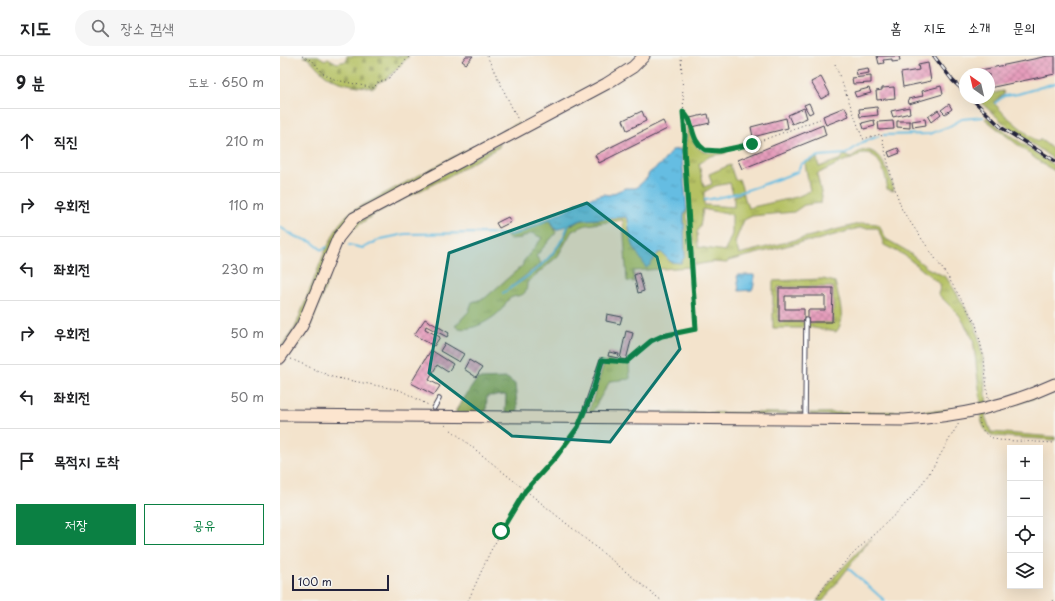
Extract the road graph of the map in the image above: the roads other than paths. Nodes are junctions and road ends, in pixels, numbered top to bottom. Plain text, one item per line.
1 (644, 56) edge
2 (806, 320) dead end
3 (281, 356) edge
4 (602, 360) road end
5 (1055, 384) edge
6 (439, 399) dead end
7 (436, 412) junction
8 (280, 415) edge
9 (583, 417) junction
10 (805, 419) junction

1 - 3 main road
2 - 10 lane
4 - 9 lane
5 - 10 main road
6 - 7 lane
7 - 8 main road
7 - 9 main road
9 - 10 main road

